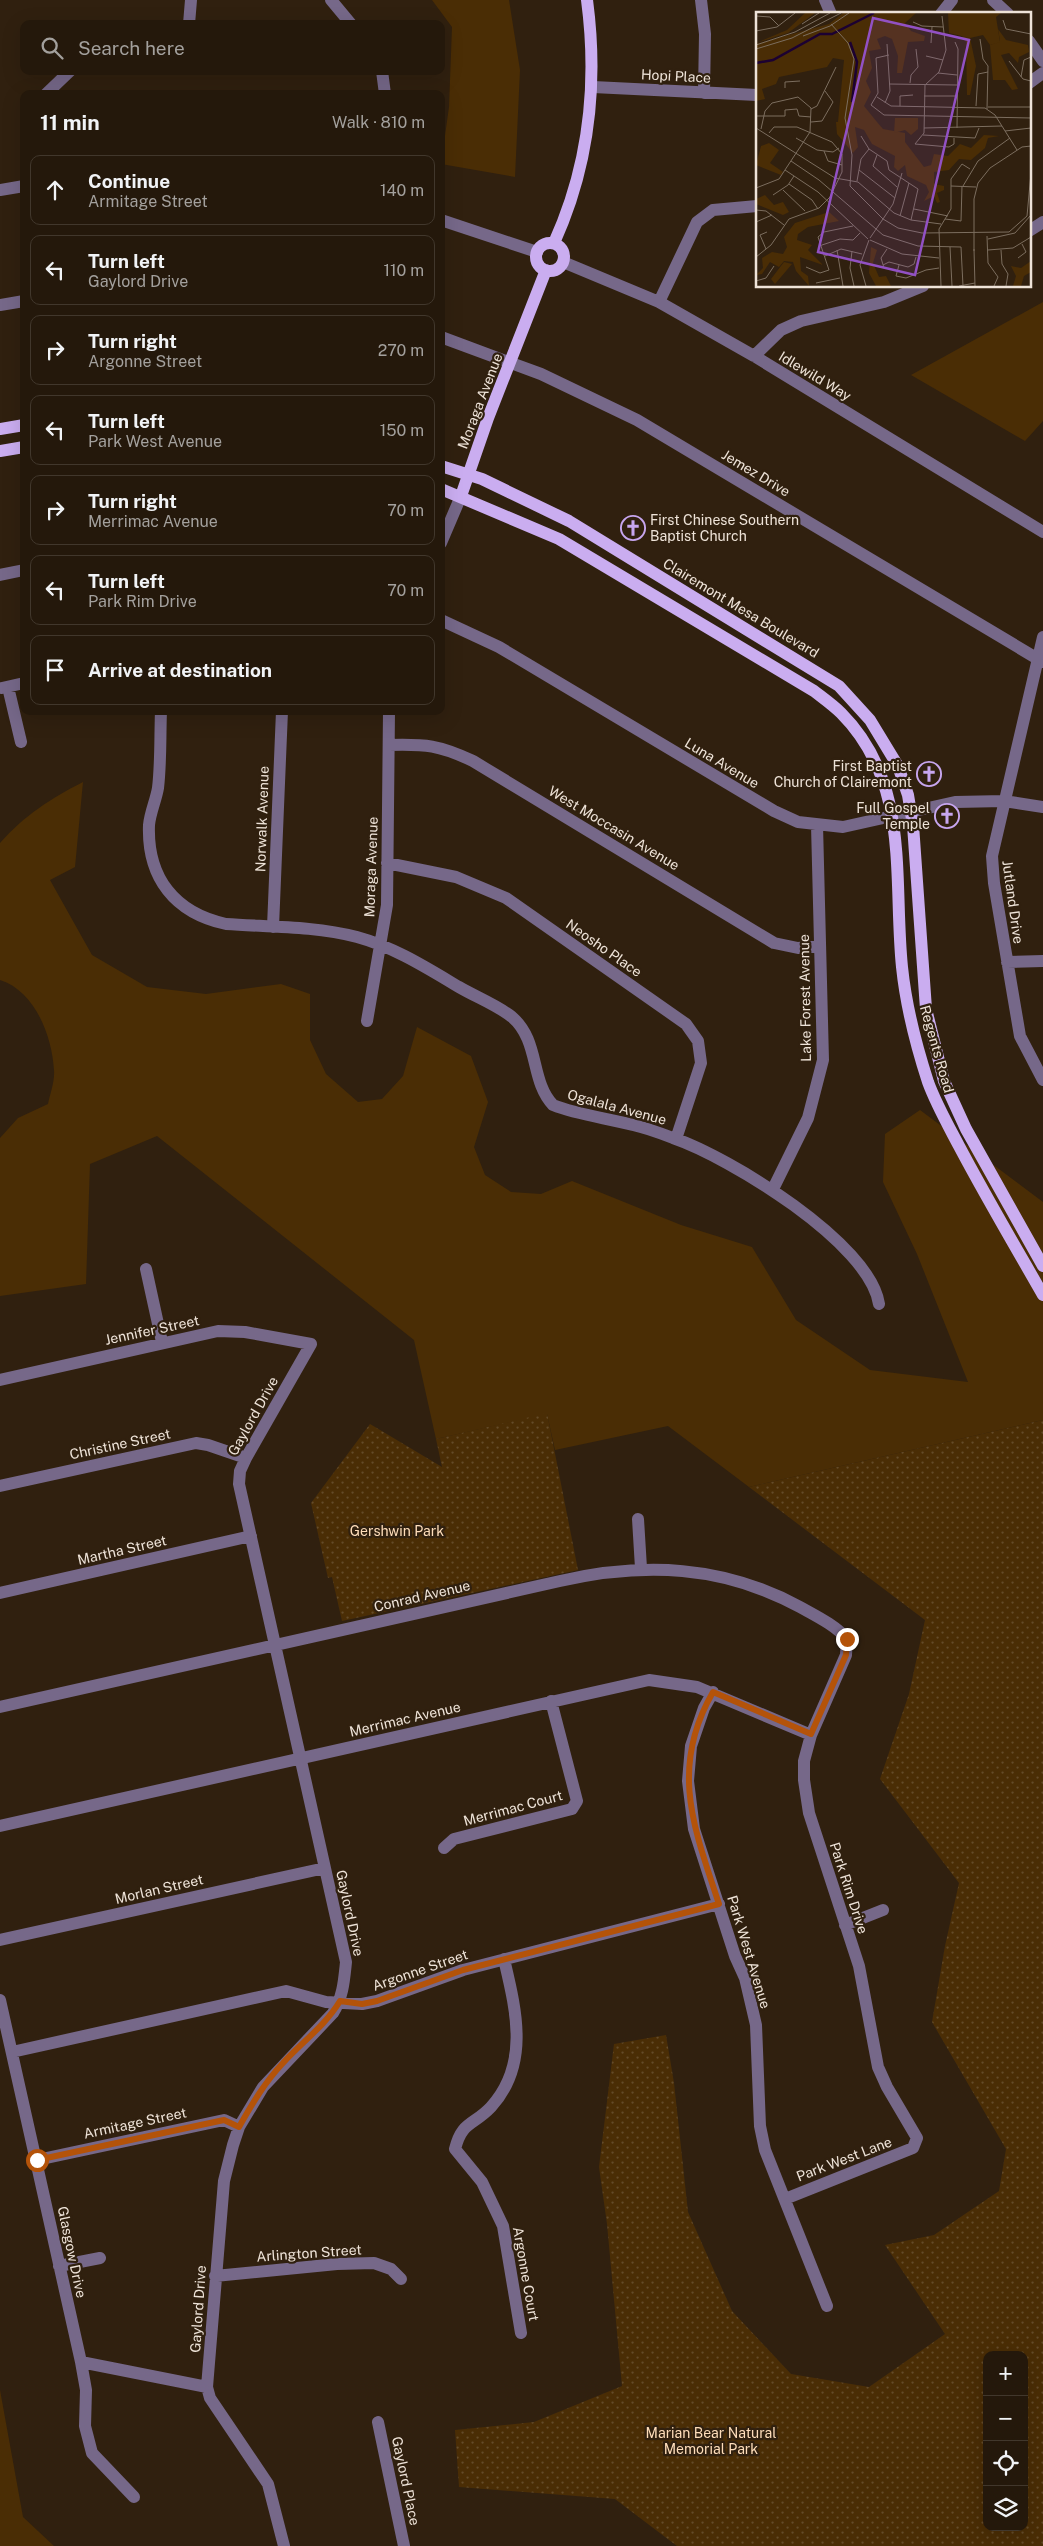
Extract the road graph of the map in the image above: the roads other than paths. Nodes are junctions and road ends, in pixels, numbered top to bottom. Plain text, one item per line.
1 (191, 0) edge
2 (332, 0) edge
3 (587, 0) edge
4 (701, 0) edge
5 (825, 0) edge
6 (952, 0) edge
7 (993, 0) edge
8 (830, 12) edge
9 (943, 12) edge
10 (1006, 12) edge
11 (189, 20) edge
12 (348, 20) edge
13 (1030, 42) edge
14 (1043, 61) edge
15 (1043, 73) edge
16 (66, 75) edge
17 (383, 75) edge
18 (1030, 82) edge
19 (593, 87) junction
20 (50, 90) edge
21 (384, 90) edge
22 (704, 93) junction
23 (756, 95) edge
24 (20, 187) edge
25 (0, 190) edge
26 (756, 206) edge
27 (445, 221) edge
28 (1043, 222) edge
29 (1030, 230) edge
30 (554, 243) junction
31 (537, 252) junction
32 (563, 262) junction
33 (546, 270) junction
34 (918, 288) edge
35 (20, 302) edge
36 (659, 302) junction
37 (0, 305) edge
38 (445, 338) edge
39 (754, 356) junction
40 (511, 361) junction
41 (20, 426) edge
42 (0, 429) edge
43 (20, 448) edge
44 (0, 451) edge
45 (445, 467) edge
46 (468, 474) junction
47 (445, 490) edge
48 (461, 496) junction
49 (1043, 532) edge
50 (445, 534) edge
51 (20, 571) edge
52 (0, 575) edge
53 (445, 622) edge
54 (1043, 638) edge
55 (1040, 660) edge
56 (20, 684) edge
57 (4, 688) edge
58 (161, 715) edge
59 (282, 715) edge
60 (389, 715) edge
61 (21, 742) dead end
62 (389, 745) junction
63 (1004, 801) junction
64 (1043, 807) edge
65 (912, 812) junction
66 (893, 816) junction
67 (818, 825) junction
68 (387, 863) junction
69 (273, 927) junction
70 (381, 946) junction
71 (820, 946) junction
72 (1043, 961) edge
73 (1007, 962) junction
74 (367, 1021) dead end
75 (1043, 1080) edge
76 (676, 1139) junction
77 (772, 1189) junction
78 (1043, 1266) edge
79 (146, 1269) dead end
80 (1043, 1295) edge
81 (879, 1304) dead end
82 (162, 1342) junction
83 (311, 1344) joint
84 (0, 1380) edge
85 (246, 1458) junction
86 (0, 1486) edge
87 (638, 1520) dead end
88 (251, 1536) junction
89 (641, 1568) junction
90 (0, 1592) edge
91 (842, 1634) joint
92 (276, 1645) junction
93 (713, 1692) junction
94 (551, 1701) junction
95 (0, 1707) edge
96 (811, 1734) junction
97 (301, 1758) junction
98 (0, 1826) edge
99 (444, 1848) dead end
100 (325, 1868) junction
101 (719, 1904) junction
102 (884, 1910) dead end
103 (846, 1925) junction
104 (0, 1940) edge
105 (504, 1959) junction
106 (0, 2000) edge
107 (340, 2001) junction
108 (12, 2052) junction
109 (239, 2127) junction
110 (913, 2148) joint
111 (37, 2160) junction
112 (785, 2199) junction
113 (100, 2258) dead end
114 (59, 2266) junction
115 (215, 2276) junction
116 (401, 2279) dead end
117 (827, 2306) dead end
118 (520, 2333) dead end
119 (81, 2362) junction
120 (207, 2387) junction
121 (378, 2422) dead end
122 (134, 2497) dead end
123 (284, 2546) edge
124 (404, 2546) edge

1 - 11 street
2 - 12 street
3 - 19 main road
4 - 22 street
5 - 8 street
6 - 9 street
7 - 10 street
13 - 14 street
15 - 18 street
16 - 20 street
17 - 21 street
19 - 22 street, Hopi Place
19 - 30 main road
22 - 23 street, Hopi Place
24 - 25 street
26 - 36 street
27 - 31 street
28 - 29 street
30 - 31 main road
30 - 32 main road
31 - 33 main road
32 - 33 main road
32 - 36 street, Idlewild Way
33 - 40 main road, Moraga Avenue
34 - 39 street
35 - 37 street
36 - 39 street, Idlewild Way
38 - 40 street, Jemez Drive
39 - 49 street, Idlewild Way
40 - 46 main road, Moraga Avenue
40 - 55 street, Jemez Drive
41 - 42 main road
43 - 44 main road
45 - 46 main road, Clairemont Mesa Boulevard
46 - 48 main road, Moraga Avenue
46 - 65 main road, Clairemont Mesa Boulevard
47 - 48 main road
48 - 50 street, Moraga Avenue
48 - 66 main road
51 - 52 street
53 - 67 street, Luna Avenue
54 - 55 street, Jutland Drive
55 - 63 street, Jutland Drive
56 - 57 street
57 - 61 street
58 - 69 street, Ogalala Avenue
59 - 69 street, Norwalk Avenue
60 - 62 street, Moraga Avenue
62 - 68 street, Moraga Avenue
62 - 71 street, West Moccasin Avenue
63 - 64 street, Luna Avenue
63 - 65 street, Luna Avenue
63 - 73 street, Jutland Drive
65 - 66 street, Luna Avenue
65 - 78 main road, Regents Road
66 - 67 street, Luna Avenue
66 - 80 main road, Regents Road
67 - 71 street, Lake Forest Avenue
68 - 70 street, Moraga Avenue
68 - 76 street, Neosho Place
69 - 70 street, Ogalala Avenue
70 - 74 street, Moraga Avenue
70 - 76 street, Ogalala Avenue
71 - 77 street, Lake Forest Avenue
72 - 73 street
73 - 75 street, Jutland Drive
76 - 77 street, Ogalala Avenue
77 - 81 street, Ogalala Avenue
79 - 82 street
82 - 83 street, Jennifer Street
82 - 84 street, Jennifer Street
83 - 85 street, Gaylord Drive
85 - 86 street, Christine Street
85 - 88 street, Gaylord Drive
87 - 89 street
88 - 90 street, Martha Street
88 - 92 street, Gaylord Drive
89 - 91 street, Conrad Avenue
89 - 92 street, Conrad Avenue
91 - 96 street, Park Rim Drive
92 - 95 street, Conrad Avenue
92 - 97 street, Gaylord Drive
93 - 94 street, Merrimac Avenue
93 - 96 street, Merrimac Avenue
93 - 101 street, Park West Avenue
94 - 97 street, Merrimac Avenue
94 - 99 street, Merrimac Court
96 - 103 street, Park Rim Drive
97 - 98 street, Merrimac Avenue
97 - 100 street, Gaylord Drive
100 - 104 street, Morlan Street
100 - 107 street, Gaylord Drive
101 - 105 street, Argonne Street
101 - 112 street, Park West Avenue
102 - 103 street
103 - 110 street, Park Rim Drive
105 - 107 street, Argonne Street
105 - 118 street, Argonne Court
106 - 108 street, Glasgow Drive
107 - 108 street, Argonne Street
107 - 109 street, Gaylord Drive
108 - 111 street, Glasgow Drive
109 - 111 street, Armitage Street
109 - 115 street, Gaylord Drive
110 - 112 street, Park West Lane
111 - 114 street, Glasgow Drive
112 - 117 street, Park West Avenue
113 - 114 street
114 - 119 street, Glasgow Drive
115 - 116 street, Arlington Street
115 - 120 street, Gaylord Drive
119 - 120 street
119 - 122 street, Glasgow Drive
120 - 123 street, Gaylord Drive
121 - 124 street, Gaylord Place

